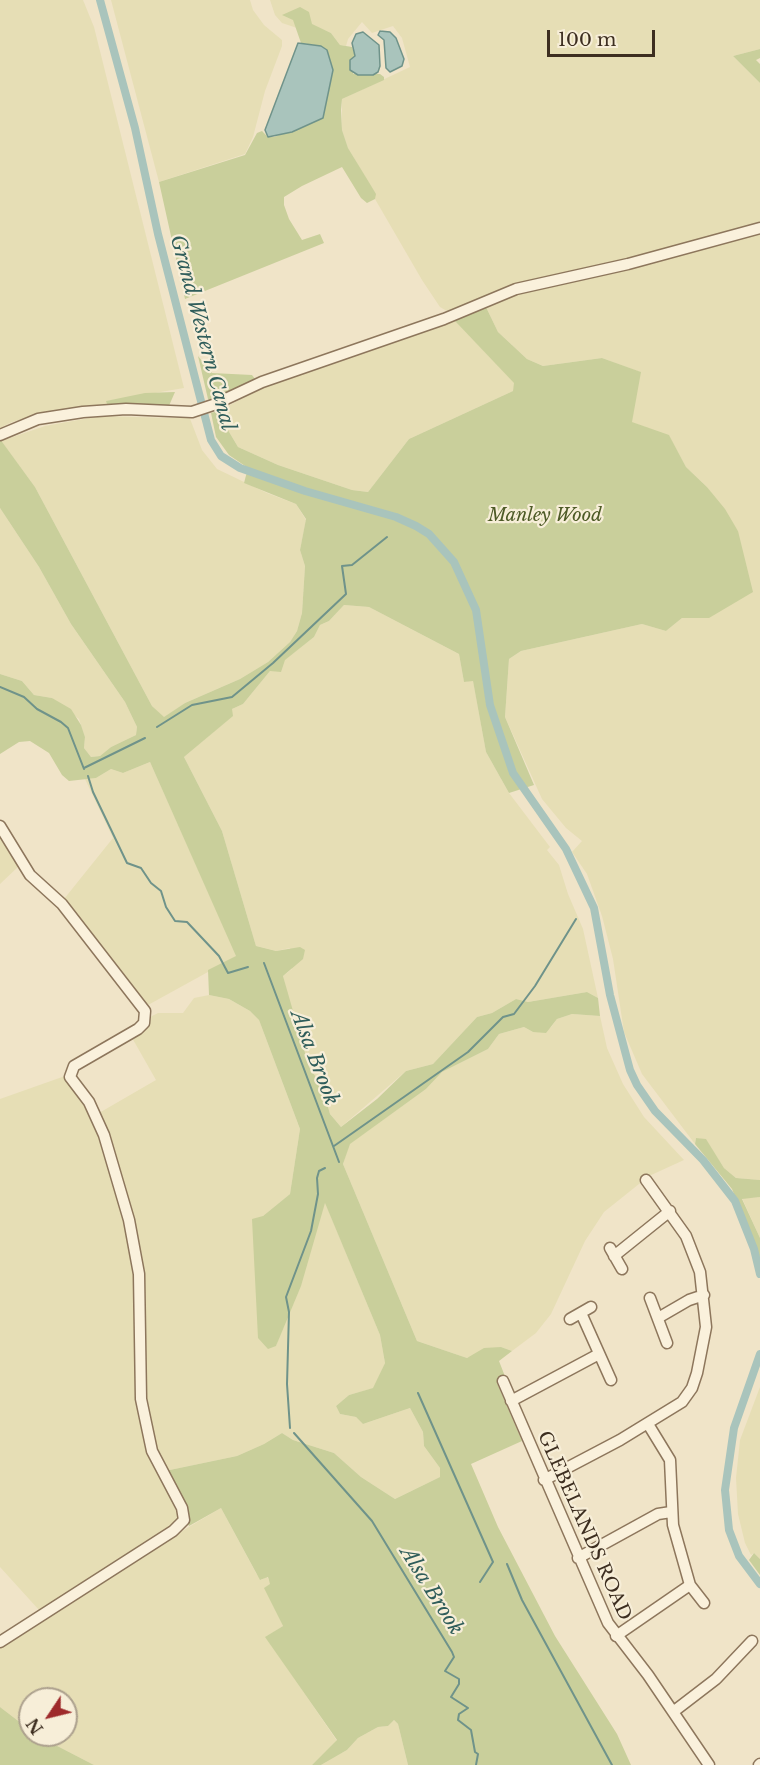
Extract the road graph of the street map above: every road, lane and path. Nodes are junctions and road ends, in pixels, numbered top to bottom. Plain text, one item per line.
1 (760, 228) edge
2 (0, 435) edge
3 (0, 826) edge
4 (646, 1180) dead end
5 (670, 1210) junction
6 (622, 1269) dead end
7 (704, 1295) junction
8 (650, 1298) dead end
9 (591, 1307) dead end
10 (581, 1313) junction
11 (658, 1317) junction
12 (570, 1319) dead end
13 (667, 1343) dead end
14 (599, 1354) junction
15 (611, 1380) dead end
16 (503, 1381) dead end
17 (511, 1401) junction
18 (648, 1424) junction
19 (544, 1480) junction
20 (671, 1512) junction
21 (579, 1558) junction
22 (689, 1580) junction
23 (704, 1603) dead end
24 (616, 1636) junction
25 (753, 1641) dead end
26 (0, 1642) edge
27 (673, 1712) junction
28 (709, 1765) edge

1 - 2 street
3 - 26 street
4 - 5 street
5 - 6 street
5 - 7 street
7 - 11 street
7 - 18 street
8 - 11 street
9 - 10 street
10 - 12 street
10 - 14 street
11 - 13 street
14 - 15 street
14 - 17 street
16 - 17 street, GLEBELANDS ROAD
17 - 19 street, GLEBELANDS ROAD
18 - 19 street
18 - 20 street
19 - 21 street, GLEBELANDS ROAD
20 - 21 street
20 - 22 street
21 - 24 street, GLEBELANDS ROAD
22 - 23 street
22 - 24 street
24 - 27 street, GLEBELANDS ROAD
25 - 27 street
27 - 28 street, GLEBELANDS ROAD

